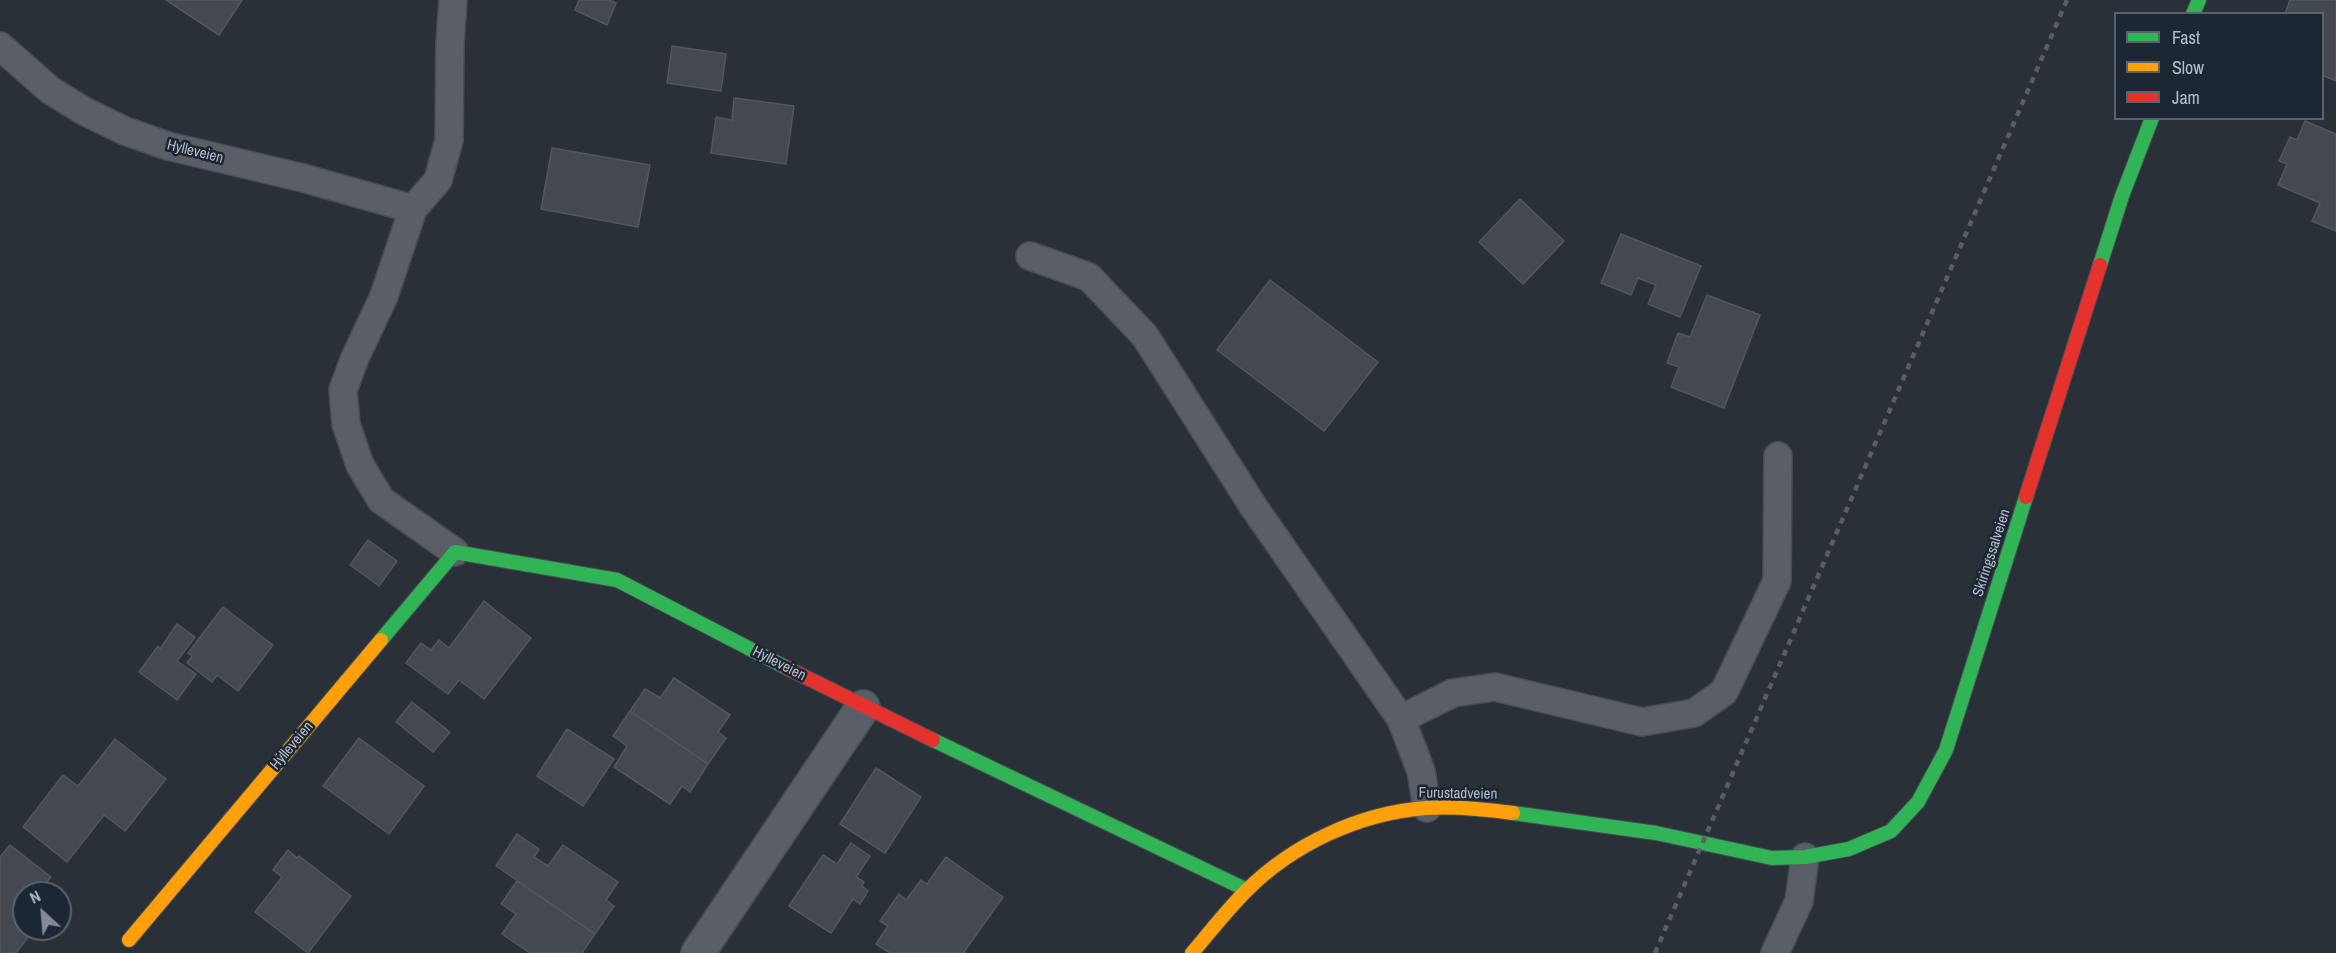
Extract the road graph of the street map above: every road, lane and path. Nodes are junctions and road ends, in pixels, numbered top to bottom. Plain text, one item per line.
1 (453, 0) edge
2 (0, 46) edge
3 (2151, 120) edge
4 (413, 209) junction
5 (1030, 256) dead end
6 (1778, 456) dead end
7 (455, 552) junction
8 (863, 707) junction
9 (1401, 719) junction
10 (1427, 808) junction
11 (1734, 850) joint
12 (1805, 858) junction
13 (1247, 890) junction
14 (129, 940) dead end
15 (698, 953) edge
16 (1192, 953) edge
17 (1775, 953) edge

1 - 4 lane, Hylleveien
2 - 4 lane, Hylleveien
3 - 12 main road, Skiringssalveien
4 - 7 lane, Hylleveien
5 - 9 lane
6 - 9 lane
7 - 8 main road, Hylleveien
7 - 14 main road, Hylleveien
8 - 13 main road, Hylleveien
8 - 15 street
9 - 10 lane
10 - 11 main road, Furustadveien
10 - 13 main road, Furustadveien
11 - 12 main road, Skiringssalveien
12 - 17 lane
13 - 16 main road, Furustadveien

